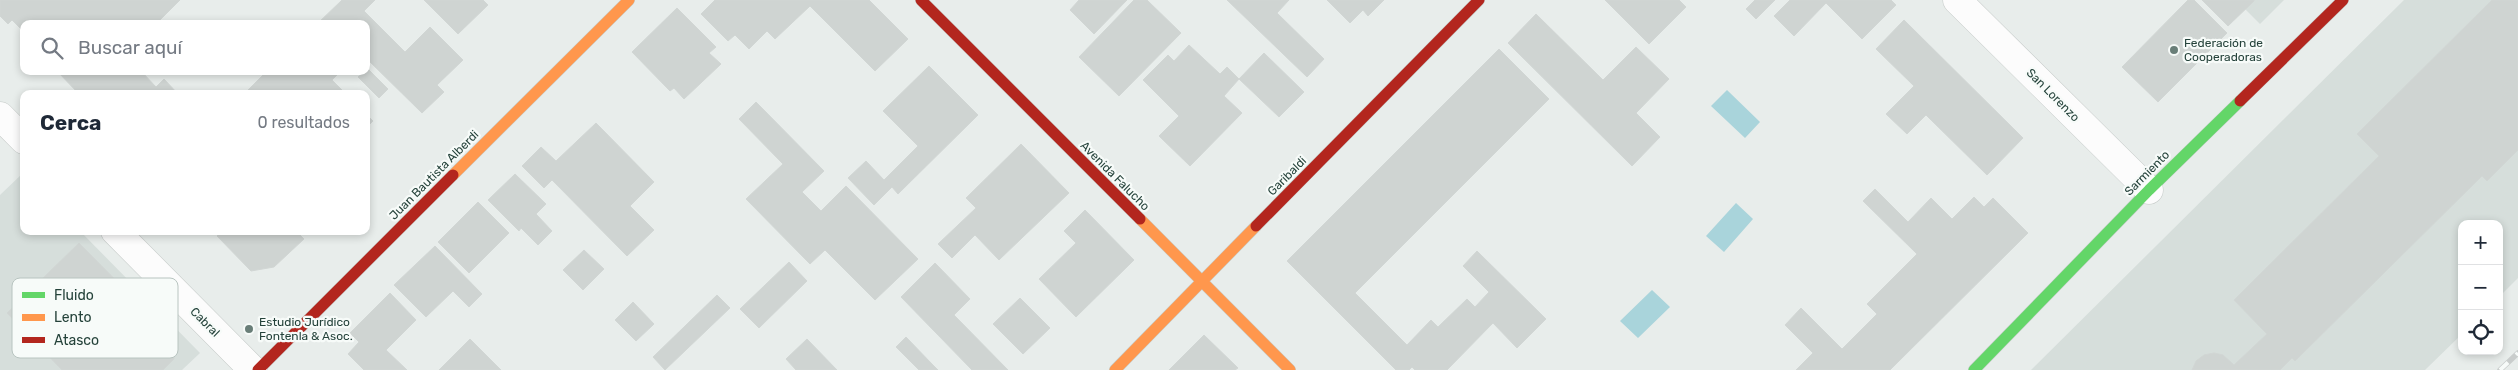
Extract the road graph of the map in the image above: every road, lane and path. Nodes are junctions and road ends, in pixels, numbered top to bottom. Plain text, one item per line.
1 (629, 0) edge
2 (921, 0) edge
3 (1479, 0) edge
4 (1957, 0) edge
5 (2343, 0) edge
6 (0, 116) edge
7 (20, 136) edge
8 (2149, 190) junction
9 (119, 235) edge
10 (162, 278) edge
11 (1202, 282) junction
12 (178, 294) edge
13 (253, 370) edge
14 (258, 370) edge
15 (1115, 370) edge
16 (1290, 370) edge
17 (1974, 370) edge

1 - 14 street, Juan Bautista Alberdi
2 - 11 street, Avenida Falucho
3 - 11 street, Garibaldi
4 - 8 street, San Lorenzo
5 - 8 street, Sarmiento
6 - 7 street
8 - 17 street, Sarmiento
9 - 10 street, Cabral
11 - 15 street, Garibaldi
11 - 16 street, Avenida Falucho
12 - 13 street, Cabral

